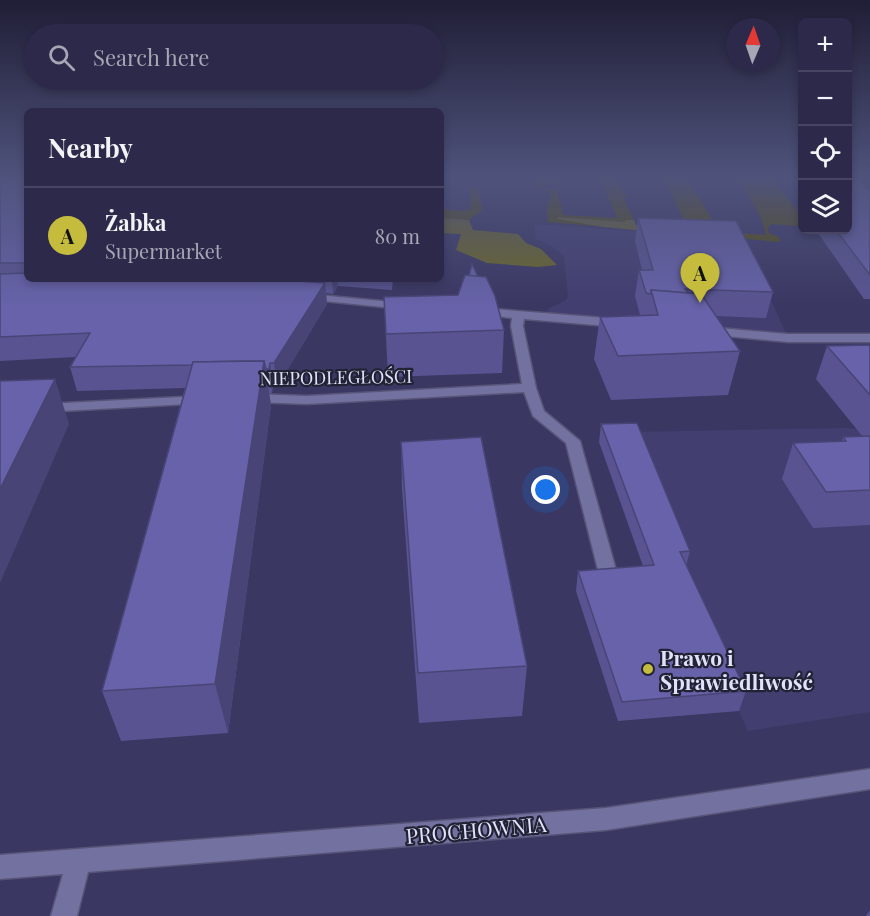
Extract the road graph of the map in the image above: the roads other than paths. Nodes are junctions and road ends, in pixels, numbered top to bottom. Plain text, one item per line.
1 (293, 296) edge
2 (421, 307) edge
3 (467, 311) edge
4 (518, 316) junction
5 (634, 325) edge
6 (693, 330) edge
7 (870, 338) edge
8 (529, 388) junction
9 (234, 399) edge
10 (212, 400) edge
11 (29, 409) edge
12 (607, 570) edge
13 (870, 779) edge
14 (79, 861) junction
15 (0, 867) edge
16 (64, 916) edge

1 - 2 street
3 - 4 street
4 - 5 street
4 - 8 street
6 - 7 street
8 - 9 street, NIEPODLEGŁOŚCI
8 - 12 street
10 - 11 street
13 - 14 street, PROCHOWNIA
14 - 15 street, PROCHOWNIA
14 - 16 street

